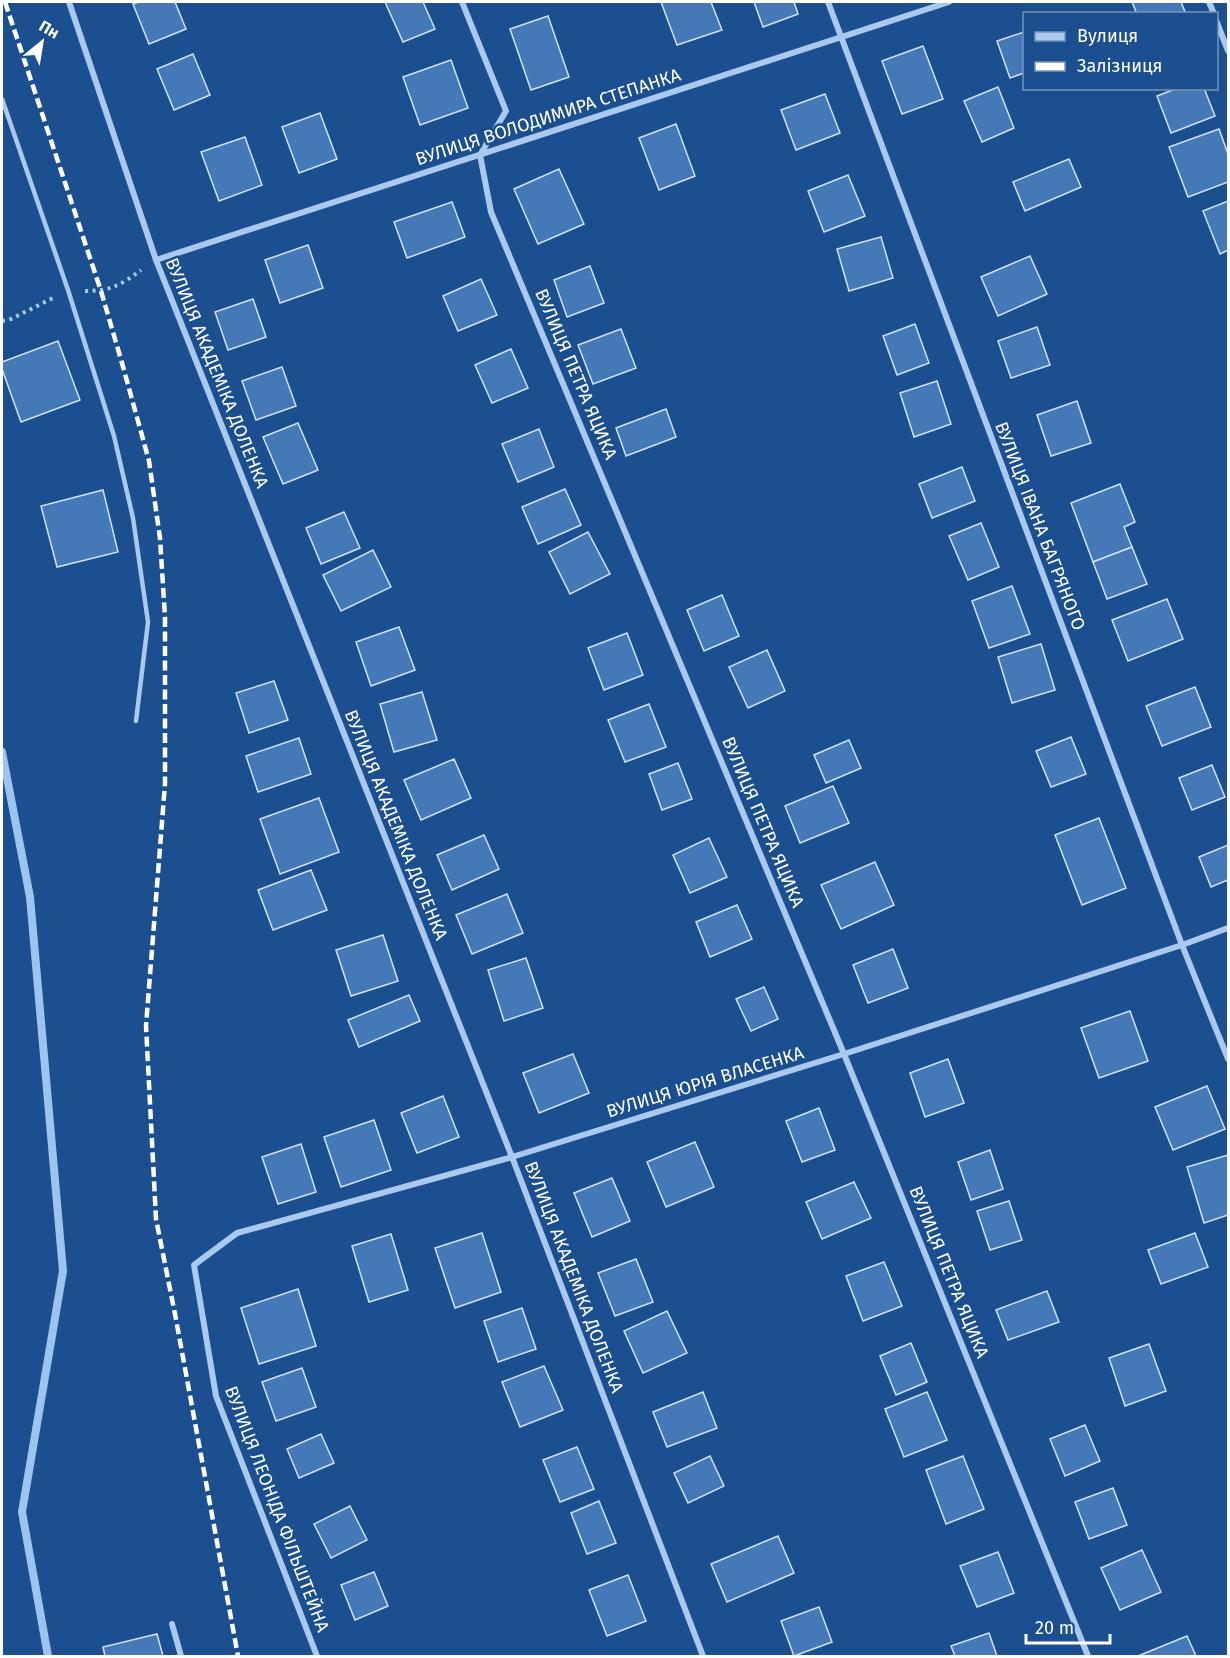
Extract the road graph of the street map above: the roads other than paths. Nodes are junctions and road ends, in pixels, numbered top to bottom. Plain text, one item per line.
1 (69, 2) edge
2 (462, 2) edge
3 (828, 2) edge
4 (949, 2) edge
5 (1218, 25) edge
6 (841, 37) junction
7 (1228, 51) edge
8 (2, 99) edge
9 (480, 155) junction
10 (156, 260) junction
11 (136, 721) dead end
12 (1228, 928) edge
13 (1182, 945) junction
14 (844, 1054) junction
15 (1228, 1059) edge
16 (512, 1157) junction
17 (194, 1265) joint
18 (172, 1624) dead end
19 (181, 1656) edge
20 (317, 1656) edge
21 (703, 1656) edge
22 (1088, 1656) edge

1 - 10 street, ВУЛИЦЯ АКАДЕМІКА ДОЛЕНКА
2 - 9 street
3 - 6 street, ВУЛИЦЯ ІВАНА БАГРЯНОГО
4 - 6 street, ВУЛИЦЯ ВОЛОДИМИРА СТЕПАНКА
5 - 7 street
6 - 9 street, ВУЛИЦЯ ВОЛОДИМИРА СТЕПАНКА
6 - 13 street, ВУЛИЦЯ ІВАНА БАГРЯНОГО
8 - 11 lane
9 - 10 street, ВУЛИЦЯ ВОЛОДИМИРА СТЕПАНКА
9 - 14 street, ВУЛИЦЯ ПЕТРА ЯЦИКА
10 - 16 street, ВУЛИЦЯ АКАДЕМІКА ДОЛЕНКА
12 - 13 street, ВУЛИЦЯ ЮРІЯ ВЛАСЕНКА
13 - 14 street, ВУЛИЦЯ ЮРІЯ ВЛАСЕНКА
13 - 15 street, ВУЛИЦЯ ІВАНА БАГРЯНОГО
14 - 16 street, ВУЛИЦЯ ЮРІЯ ВЛАСЕНКА
14 - 22 street, ВУЛИЦЯ ПЕТРА ЯЦИКА
16 - 17 street, ВУЛИЦЯ ЮРІЯ ВЛАСЕНКА
16 - 21 street, ВУЛИЦЯ АКАДЕМІКА ДОЛЕНКА
17 - 20 street, ВУЛИЦЯ ЛЕОНІДА ФІЛЬШТЕЙНА
18 - 19 street

